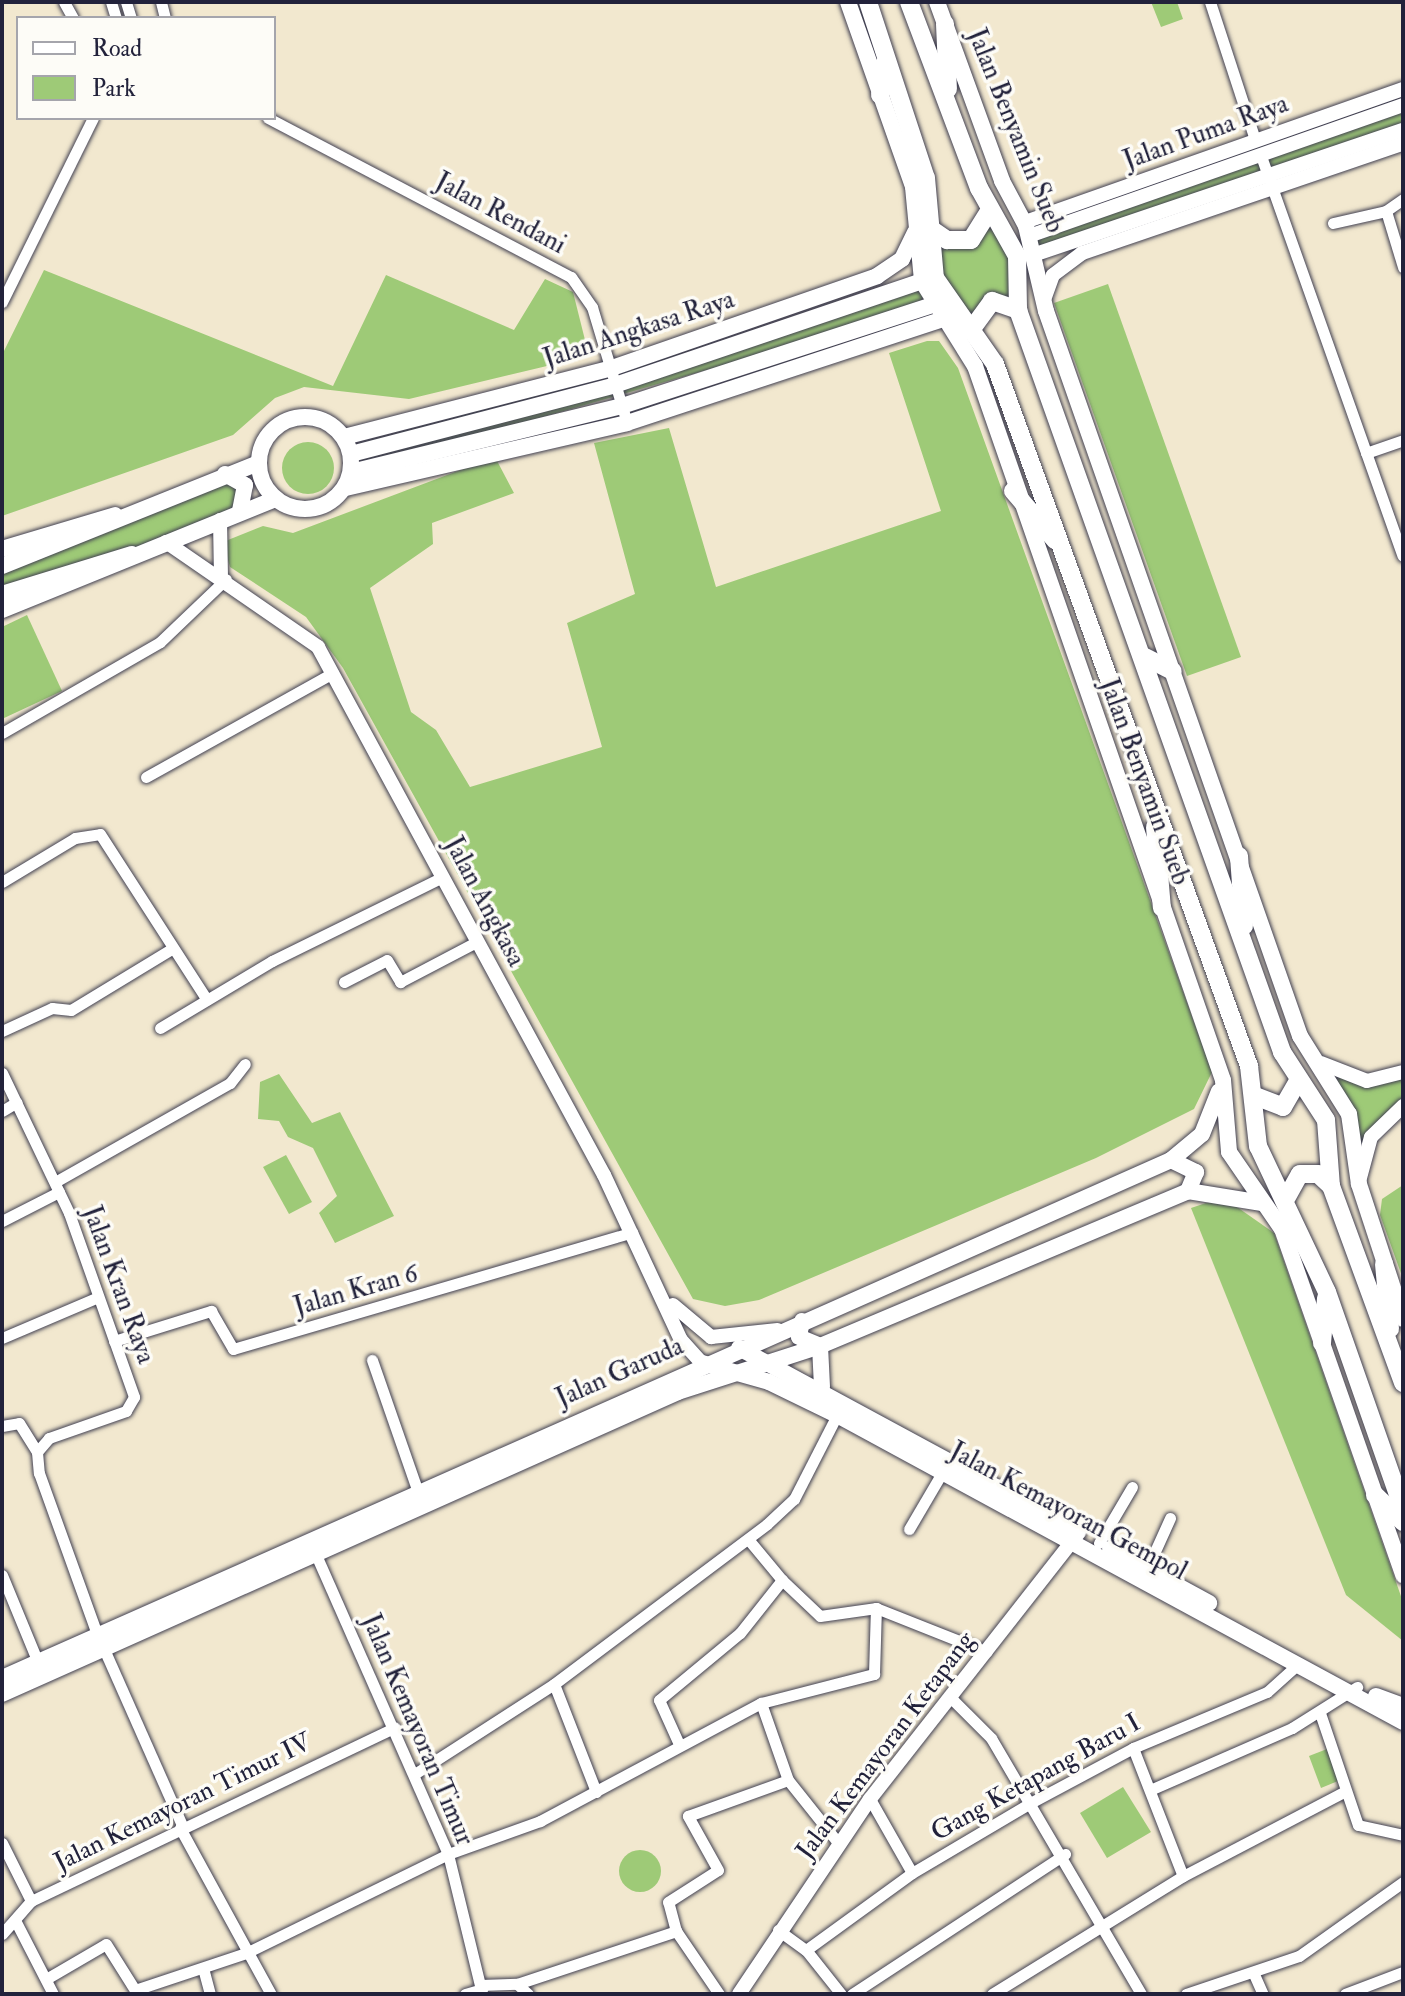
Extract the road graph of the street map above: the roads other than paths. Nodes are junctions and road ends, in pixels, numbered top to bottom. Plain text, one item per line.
1 (848, 2) edge
2 (868, 2) edge
3 (909, 2) edge
4 (937, 2) edge
5 (1210, 2) edge
6 (945, 24) junction
7 (886, 56) junction
8 (1403, 89) edge
9 (880, 95) junction
10 (1403, 105) edge
11 (949, 108) junction
12 (92, 120) edge
13 (272, 120) edge
14 (1403, 130) edge
15 (1255, 140) junction
16 (1403, 144) edge
17 (1261, 156) junction
18 (1269, 183) junction
19 (1403, 199) edge
20 (989, 211) junction
21 (1386, 211) junction
22 (1333, 223) dead end
23 (926, 227) junction
24 (1027, 229) junction
25 (1036, 254) junction
26 (1403, 267) edge
27 (916, 283) junction
28 (1045, 297) junction
29 (2, 302) edge
30 (927, 307) junction
31 (1018, 310) junction
32 (943, 319) junction
33 (974, 326) junction
34 (799, 357) junction
35 (609, 369) junction
36 (615, 385) junction
37 (622, 406) junction
38 (627, 423) junction
39 (344, 437) junction
40 (1403, 440) edge
41 (1366, 453) junction
42 (351, 454) junction
43 (258, 463) junction
44 (225, 474) junction
45 (348, 480) junction
46 (1013, 491) junction
47 (275, 499) junction
48 (240, 511) junction
49 (125, 513) junction
50 (220, 520) junction
51 (166, 542) junction
52 (1062, 548) junction
53 (2, 549) edge
54 (133, 554) junction
55 (1403, 556) edge
56 (2, 566) edge
57 (223, 578) junction
58 (2, 594) edge
59 (2, 610) edge
60 (1145, 657) junction
61 (1173, 671) junction
62 (333, 673) junction
63 (2, 733) edge
64 (146, 777) dead end
65 (1154, 805) junction
66 (1239, 856) junction
67 (443, 877) junction
68 (2, 882) edge
69 (1162, 908) junction
70 (478, 941) junction
71 (173, 948) junction
72 (1246, 953) junction
73 (344, 982) dead end
74 (207, 1000) junction
75 (160, 1028) dead end
76 (2, 1031) edge
77 (1321, 1063) junction
78 (245, 1064) dead end
79 (1403, 1072) edge
80 (2, 1073) edge
81 (1223, 1080) junction
82 (1298, 1081) junction
83 (1255, 1096) junction
84 (17, 1102) junction
85 (1403, 1106) edge
86 (2, 1111) edge
87 (1171, 1160) junction
88 (1359, 1184) junction
89 (1331, 1186) junction
90 (57, 1187) junction
91 (1188, 1191) junction
92 (1287, 1197) junction
93 (1262, 1203) junction
94 (2, 1221) edge
95 (632, 1232) junction
96 (1384, 1264) junction
97 (661, 1289) junction
98 (1327, 1292) junction
99 (98, 1297) junction
100 (1403, 1319) edge
101 (802, 1321) junction
102 (781, 1330) junction
103 (2, 1338) edge
104 (114, 1341) junction
105 (1322, 1343) junction
106 (820, 1346) junction
107 (739, 1348) junction
108 (1392, 1350) junction
109 (372, 1360) dead end
110 (702, 1363) junction
111 (773, 1364) junction
112 (745, 1374) junction
113 (1403, 1383) edge
114 (822, 1387) junction
115 (837, 1415) junction
116 (2, 1426) edge
117 (512, 1448) junction
118 (37, 1452) junction
119 (520, 1464) junction
120 (943, 1471) junction
121 (1132, 1487) dead end
122 (417, 1489) junction
123 (1375, 1495) junction
124 (1403, 1509) edge
125 (1170, 1518) dead end
126 (1403, 1522) edge
127 (909, 1529) dead end
128 (1076, 1536) junction
129 (748, 1539) junction
130 (1099, 1543) junction
131 (312, 1545) junction
132 (1147, 1569) junction
133 (2, 1575) edge
134 (1403, 1575) edge
135 (782, 1580) junction
136 (876, 1608) junction
137 (99, 1638) junction
138 (987, 1652) junction
139 (37, 1660) junction
140 (1297, 1665) junction
141 (2, 1678) edge
142 (554, 1684) junction
143 (1355, 1691) junction
144 (2, 1694) edge
145 (951, 1698) junction
146 (761, 1703) junction
147 (1403, 1706) edge
148 (1320, 1713) junction
149 (1403, 1722) edge
150 (395, 1727) junction
151 (678, 1742) junction
152 (1133, 1748) junction
153 (416, 1773) junction
154 (788, 1780) junction
155 (1150, 1790) junction
156 (596, 1792) junction
157 (1344, 1792) junction
158 (870, 1799) junction
159 (1032, 1802) junction
160 (181, 1828) junction
161 (1403, 1835) edge
162 (2, 1843) edge
163 (839, 1844) junction
164 (448, 1854) junction
165 (1065, 1854) junction
166 (912, 1873) junction
167 (1183, 1876) junction
168 (1403, 1882) edge
169 (31, 1901) junction
170 (16, 1922) junction
171 (1103, 1927) junction
172 (778, 1930) junction
173 (676, 1931) junction
174 (2, 1934) edge
175 (806, 1950) junction
176 (246, 1953) junction
177 (203, 1968) junction
178 (1253, 1972) junction
179 (1403, 1972) edge
180 (46, 1979) junction
181 (517, 1984) junction
182 (482, 1989) junction
183 (53, 1994) edge
184 (210, 1994) edge
185 (271, 1994) edge
186 (465, 1994) edge
187 (528, 1994) edge
188 (719, 1994) edge
189 (739, 1994) edge
190 (841, 1994) edge
191 (852, 1994) edge
192 (992, 1994) edge
193 (1141, 1994) edge
194 (1186, 1994) edge
195 (1263, 1994) edge
196 (1345, 1994) edge

1 - 9 main road, Jalan Benyamin Sueb
2 - 7 main road, Jalan Benyamin Sueb
3 - 11 main road, Jalan Benyamin Sueb
4 - 6 main road, Jalan Benyamin Sueb
5 - 15 street
6 - 11 main road
6 - 24 main road, Jalan Benyamin Sueb
7 - 9 main road
7 - 23 main road, Jalan Benyamin Sueb
8 - 15 street, Jalan Puma Raya
9 - 23 main road, Jalan Benyamin Sueb
10 - 17 street, Jalan Puma Raya
11 - 20 main road, Jalan Benyamin Sueb
12 - 29 street
13 - 35 street, Jalan Rendani
14 - 18 street
15 - 24 street, Jalan Puma Raya
16 - 18 street
17 - 18 street
17 - 24 street, Jalan Puma Raya
18 - 25 street
18 - 28 street
18 - 41 street
19 - 21 street
20 - 23 main road
20 - 31 main road, Jalan Benyamin Sueb
21 - 22 street
21 - 26 street
23 - 27 main road, Jalan Benyamin Sueb
23 - 33 main road, Jalan Benyamin Sueb
23 - 35 main road, Jalan Angkasa Raya
24 - 25 main road, Jalan Benyamin Sueb
25 - 28 main road, Jalan Benyamin Sueb
27 - 30 main road, Jalan Benyamin Sueb
27 - 36 main road, Jalan Angkasa Raya
28 - 61 main road, Jalan Benyamin Sueb
30 - 32 main road, Jalan Benyamin Sueb
30 - 34 main road
31 - 33 main road
31 - 60 main road, Jalan Benyamin Sueb
32 - 34 main road
32 - 46 main road, Jalan Benyamin Sueb
33 - 52 main road, Jalan Benyamin Sueb
34 - 37 main road
34 - 38 main road
35 - 36 street, Jalan Rendani
35 - 39 main road, Jalan Angkasa Raya
36 - 37 street, Jalan Rendani
36 - 42 main road, Jalan Angkasa Raya
37 - 38 street, Jalan Rendani
37 - 45 main road
38 - 45 main road
39 - 42 main road
39 - 43 main road
40 - 41 street
41 - 55 street
42 - 45 main road
43 - 44 main road
43 - 47 main road
44 - 48 main road
44 - 49 main road
45 - 47 main road
46 - 52 main road
46 - 69 main road, Jalan Benyamin Sueb
47 - 48 main road
48 - 50 main road
49 - 53 main road
49 - 56 main road
50 - 51 main road
50 - 57 street
51 - 54 main road
51 - 57 street, Jalan Angkasa
52 - 65 main road, Jalan Benyamin Sueb
54 - 58 main road
54 - 59 main road
57 - 62 street, Jalan Angkasa
57 - 63 street
60 - 61 main road
60 - 72 main road, Jalan Benyamin Sueb
61 - 66 main road, Jalan Benyamin Sueb
62 - 64 street
62 - 67 street, Jalan Angkasa
65 - 69 main road
65 - 83 main road, Jalan Benyamin Sueb
66 - 72 main road
66 - 77 main road, Jalan Benyamin Sueb
67 - 70 street, Jalan Angkasa
67 - 74 street
68 - 71 street
69 - 81 main road, Jalan Benyamin Sueb
70 - 73 street
70 - 95 street, Jalan Angkasa
71 - 74 street
71 - 76 street
72 - 82 main road, Jalan Benyamin Sueb
74 - 75 street
77 - 79 street
77 - 88 main road, Jalan Benyamin Sueb
78 - 90 street
80 - 84 street, Jalan Kran Raya
81 - 87 main road, Jalan Garuda
81 - 93 main road, Jalan Benyamin Sueb
82 - 83 main road
82 - 89 main road, Jalan Benyamin Sueb
83 - 92 main road, Jalan Benyamin Sueb
84 - 86 street
84 - 90 street, Jalan Kran Raya
85 - 88 street
87 - 91 main road
87 - 101 main road, Jalan Garuda
88 - 96 main road, Jalan Benyamin Sueb
89 - 92 main road
89 - 108 main road, Jalan Benyamin Sueb
90 - 94 street
90 - 99 street, Jalan Kran Raya
91 - 93 main road
91 - 106 main road, Jalan Garuda
92 - 98 main road, Jalan Benyamin Sueb
93 - 105 main road, Jalan Benyamin Sueb
95 - 97 street, Jalan Angkasa
95 - 104 street, Jalan Kran 6
96 - 100 main road, Jalan Benyamin Sueb
96 - 108 main road
97 - 102 street, Jalan Angkasa
97 - 110 street, Jalan Angkasa
98 - 105 main road
98 - 124 main road, Jalan Benyamin Sueb
99 - 103 street
99 - 104 street, Jalan Kran Raya
101 - 102 main road, Jalan Garuda
101 - 106 main road
102 - 107 main road, Jalan Garuda
104 - 118 street, Jalan Kran Raya
105 - 123 main road, Jalan Benyamin Sueb
106 - 111 main road, Jalan Garuda
106 - 114 main road
107 - 110 main road, Jalan Garuda
107 - 111 main road, Jalan Kemayoran Gempol
108 - 113 main road, Jalan Benyamin Sueb
109 - 122 street
110 - 112 main road, Jalan Kemayoran Gempol
110 - 117 main road, Jalan Garuda
111 - 112 main road, Jalan Garuda
111 - 114 main road, Jalan Kemayoran Gempol
112 - 115 main road, Jalan Kemayoran Gempol
112 - 119 main road, Jalan Garuda
114 - 128 main road, Jalan Kemayoran Gempol
115 - 120 main road, Jalan Kemayoran Gempol
115 - 129 street
116 - 118 street
117 - 119 main road
117 - 122 main road, Jalan Garuda
118 - 137 street
119 - 131 main road, Jalan Garuda
120 - 127 street
120 - 128 main road, Jalan Kemayoran Gempol
121 - 130 street
122 - 131 main road, Jalan Garuda
123 - 126 main road
123 - 134 main road, Jalan Benyamin Sueb
125 - 132 street
128 - 130 main road, Jalan Kemayoran Gempol
128 - 138 street, Jalan Kemayoran Ketapang
128 - 140 main road, Jalan Kemayoran Gempol
129 - 135 street
129 - 142 street
130 - 132 main road, Jalan Kemayoran Gempol
131 - 137 main road, Jalan Garuda
131 - 150 street, Jalan Kemayoran Timur
132 - 143 main road, Jalan Kemayoran Gempol
133 - 139 street
135 - 136 street
135 - 151 street
136 - 138 street
136 - 146 street
137 - 139 main road, Jalan Garuda
137 - 144 main road, Jalan Garuda
137 - 160 street
138 - 145 street, Jalan Kemayoran Ketapang
139 - 141 main road, Jalan Garuda
140 - 143 main road, Jalan Kemayoran Gempol
140 - 152 street, Gang Ketapang Baru I
142 - 153 street
142 - 156 street
143 - 147 main road, Jalan Kemayoran Gempol
143 - 148 street
143 - 149 main road, Jalan Kemayoran Gempol
145 - 158 street, Jalan Kemayoran Ketapang
145 - 159 street
146 - 151 street
146 - 154 street
148 - 155 street
148 - 157 street
150 - 153 street, Jalan Kemayoran Timur
150 - 160 street, Jalan Kemayoran Timur IV
151 - 156 street
152 - 155 street
152 - 159 street, Gang Ketapang Baru I
153 - 164 street, Jalan Kemayoran Timur
154 - 163 street
154 - 173 street
155 - 167 street
156 - 164 street
157 - 161 street
157 - 167 street
158 - 163 street, Jalan Kemayoran Ketapang
158 - 166 street
159 - 165 street
159 - 166 street, Gang Ketapang Baru I
160 - 169 street, Jalan Kemayoran Timur IV
160 - 176 street
162 - 169 street
163 - 172 street, Jalan Kemayoran Ketapang
164 - 176 street
164 - 182 street, Jalan Kemayoran Timur
165 - 171 street
165 - 191 street
166 - 175 street, Gang Ketapang Baru I
167 - 171 street
168 - 178 street
169 - 170 street, Jalan Kemayoran Timur IV
170 - 174 street, Jalan Kemayoran Timur IV
170 - 180 street
171 - 192 street
171 - 193 street
172 - 175 street
172 - 189 street, Jalan Kemayoran Ketapang
173 - 181 street
173 - 188 street
175 - 190 street
176 - 177 street
176 - 185 street
177 - 180 street
177 - 184 street
178 - 194 street
178 - 195 street
179 - 196 street
180 - 183 street
181 - 182 street
181 - 187 street
182 - 186 street

